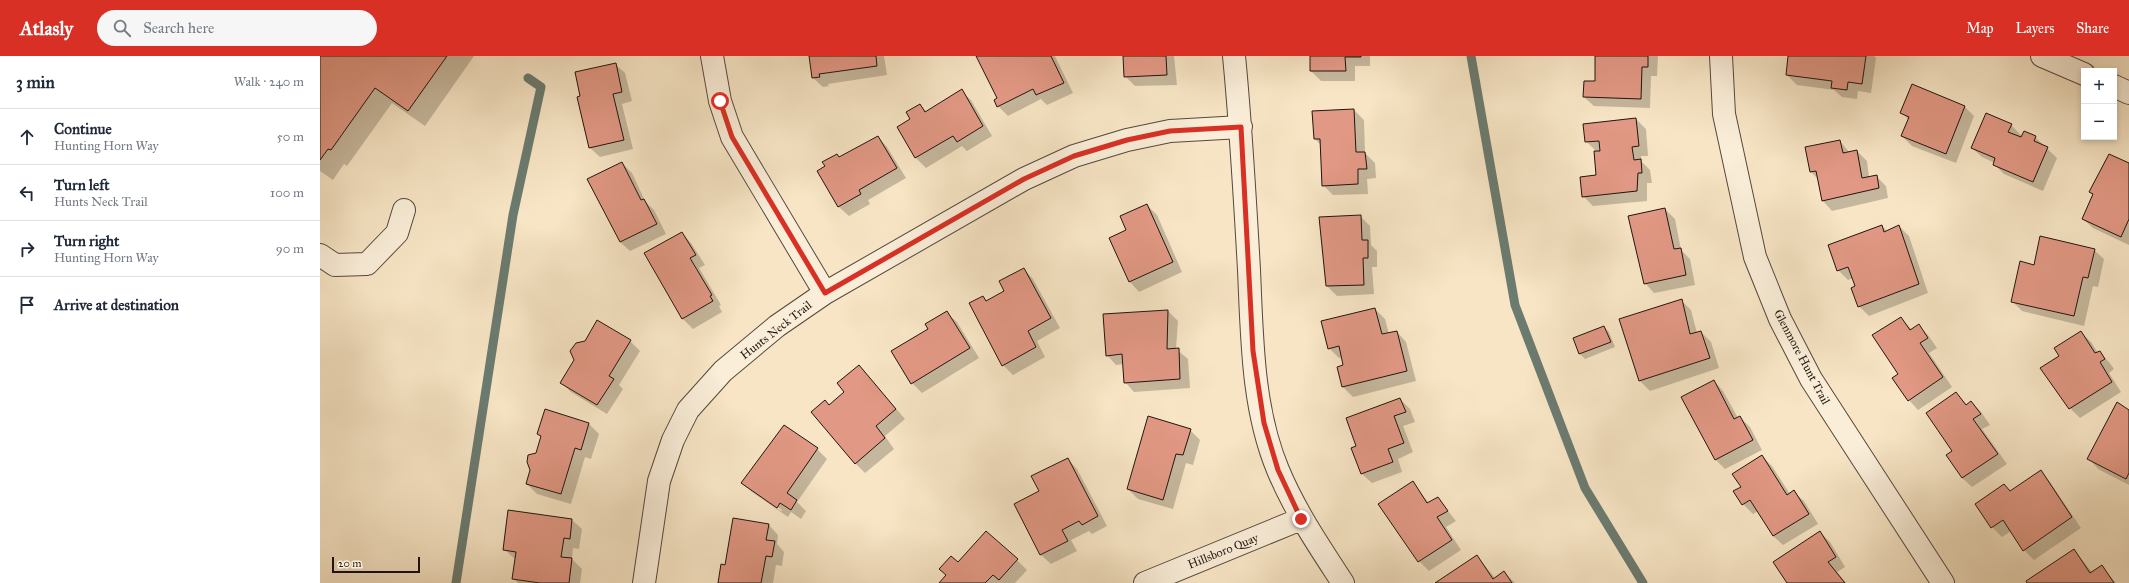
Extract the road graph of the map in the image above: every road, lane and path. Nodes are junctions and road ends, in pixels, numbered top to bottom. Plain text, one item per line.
1 (712, 56) edge
2 (1234, 56) edge
3 (1720, 56) edge
4 (2042, 56) edge
5 (2081, 73) edge
6 (2117, 87) edge
7 (2129, 93) edge
8 (1241, 127) junction
9 (404, 210) dead end
10 (320, 255) edge
11 (825, 293) junction
12 (1301, 519) junction
13 (644, 583) edge
14 (1145, 583) edge
15 (1343, 583) edge
16 (1942, 583) edge

1 - 11 street
2 - 8 street
3 - 16 street, Glenmore Hunt Trail
4 - 5 street
6 - 7 street
8 - 11 street, Hunts Neck Trail
8 - 12 street
9 - 10 street
11 - 13 street, Hunts Neck Trail
12 - 14 street, Hillsboro Quay
12 - 15 street

